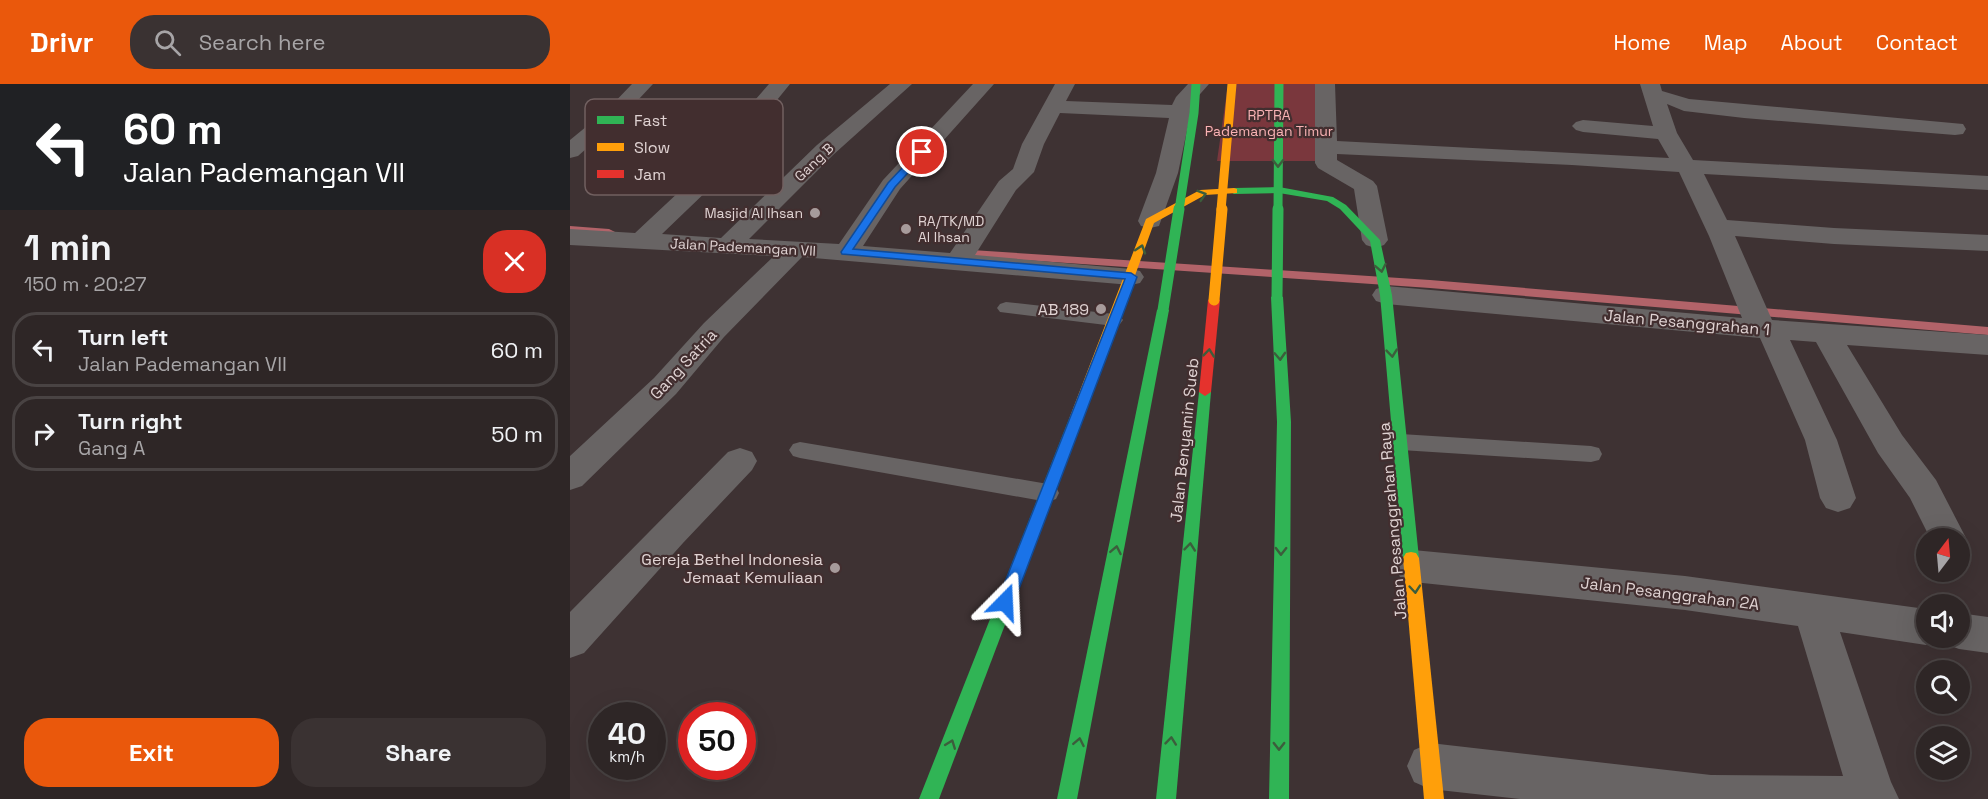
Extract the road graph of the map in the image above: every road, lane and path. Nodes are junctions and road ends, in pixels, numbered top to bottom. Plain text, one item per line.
1 (643, 84) edge
2 (780, 84) edge
3 (902, 84) edge
4 (984, 84) edge
5 (1065, 84) edge
6 (1197, 84) edge
7 (1232, 84) edge
8 (1279, 84) edge
9 (1325, 84) edge
10 (1652, 90) edge
11 (629, 99) edge
12 (767, 99) edge
13 (1052, 107) junction
14 (1181, 112) junction
15 (1583, 126) dead end
16 (1956, 129) dead end
17 (1666, 133) junction
18 (585, 138) edge
19 (1326, 147) junction
20 (570, 151) edge
21 (1686, 166) junction
22 (1988, 183) edge
23 (783, 192) edge
24 (689, 195) edge
25 (780, 195) edge
26 (1150, 221) junction
27 (1717, 227) junction
28 (647, 235) junction
29 (580, 238) edge
30 (734, 240) junction
31 (1375, 240) junction
32 (1988, 243) edge
33 (850, 245) junction
34 (795, 250) junction
35 (965, 251) junction
36 (570, 254) edge
37 (1131, 277) junction
38 (1386, 295) junction
39 (1006, 308) dead end
40 (1114, 320) junction
41 (1760, 322) junction
42 (1826, 334) junction
43 (1984, 350) edge
44 (1401, 442) junction
45 (800, 450) dead end
46 (1591, 454) dead end
47 (740, 461) dead end
48 (570, 477) edge
49 (1048, 493) junction
50 (1838, 498) dead end
51 (1943, 528) edge
52 (1413, 566) junction
53 (1813, 611) junction
54 (1916, 626) edge
55 (1970, 633) edge
56 (1988, 635) edge
57 (570, 640) edge
58 (1432, 782) edge
59 (929, 799) edge
60 (1067, 799) edge
61 (1166, 799) edge
62 (1279, 799) edge
63 (1874, 799) edge

1 - 11 street
2 - 12 street
3 - 23 street, Gang B
4 - 33 street
5 - 13 street
6 - 14 street
60 -> 6 main road, bridge
61 -> 7 main road, Jalan Benyamin Sueb, bridge
8 -> 62 main road, bridge
9 - 19 street
10 - 16 street
10 - 17 street
13 - 14 street
13 - 35 street
14 - 26 street
15 - 17 street
17 - 21 street
18 - 20 street
19 - 21 street
19 - 31 street
21 - 22 street
21 - 27 street
24 - 28 street
25 - 30 street, Gang B
26 -> 31 main road
37 -> 26 main road
27 - 32 street
27 - 41 street
28 - 29 street, Jalan Pademangan VII
28 - 30 street, Jalan Pademangan VII
29 - 36 street
30 - 34 street, Jalan Pademangan VII
31 -> 38 main road, Jalan Pesanggrahan Raya
33 - 34 street, Jalan Pademangan VII
33 - 35 street, Jalan Pademangan VII
34 - 48 street, Gang Satria
35 - 37 street, Jalan Pademangan VII
37 - 40 main road
38 - 41 street, Jalan Pesanggrahan 1
38 -> 44 main road, Jalan Pesanggrahan Raya
39 - 40 lane
40 - 49 main road
41 - 42 street, Jalan Pesanggrahan 1
41 - 50 street
42 - 43 street, Jalan Pesanggrahan 1
42 - 51 street
44 - 46 lane
44 - 52 main road, Jalan Pesanggrahan Raya
45 - 49 lane
47 - 57 street
59 -> 49 main road
52 - 53 street, Jalan Pesanggrahan 2A
52 -> 58 main road, Jalan Pesanggrahan Raya
53 - 54 street, Jalan Pesanggrahan 2A
53 - 63 street
55 - 56 street
58 - 63 street

